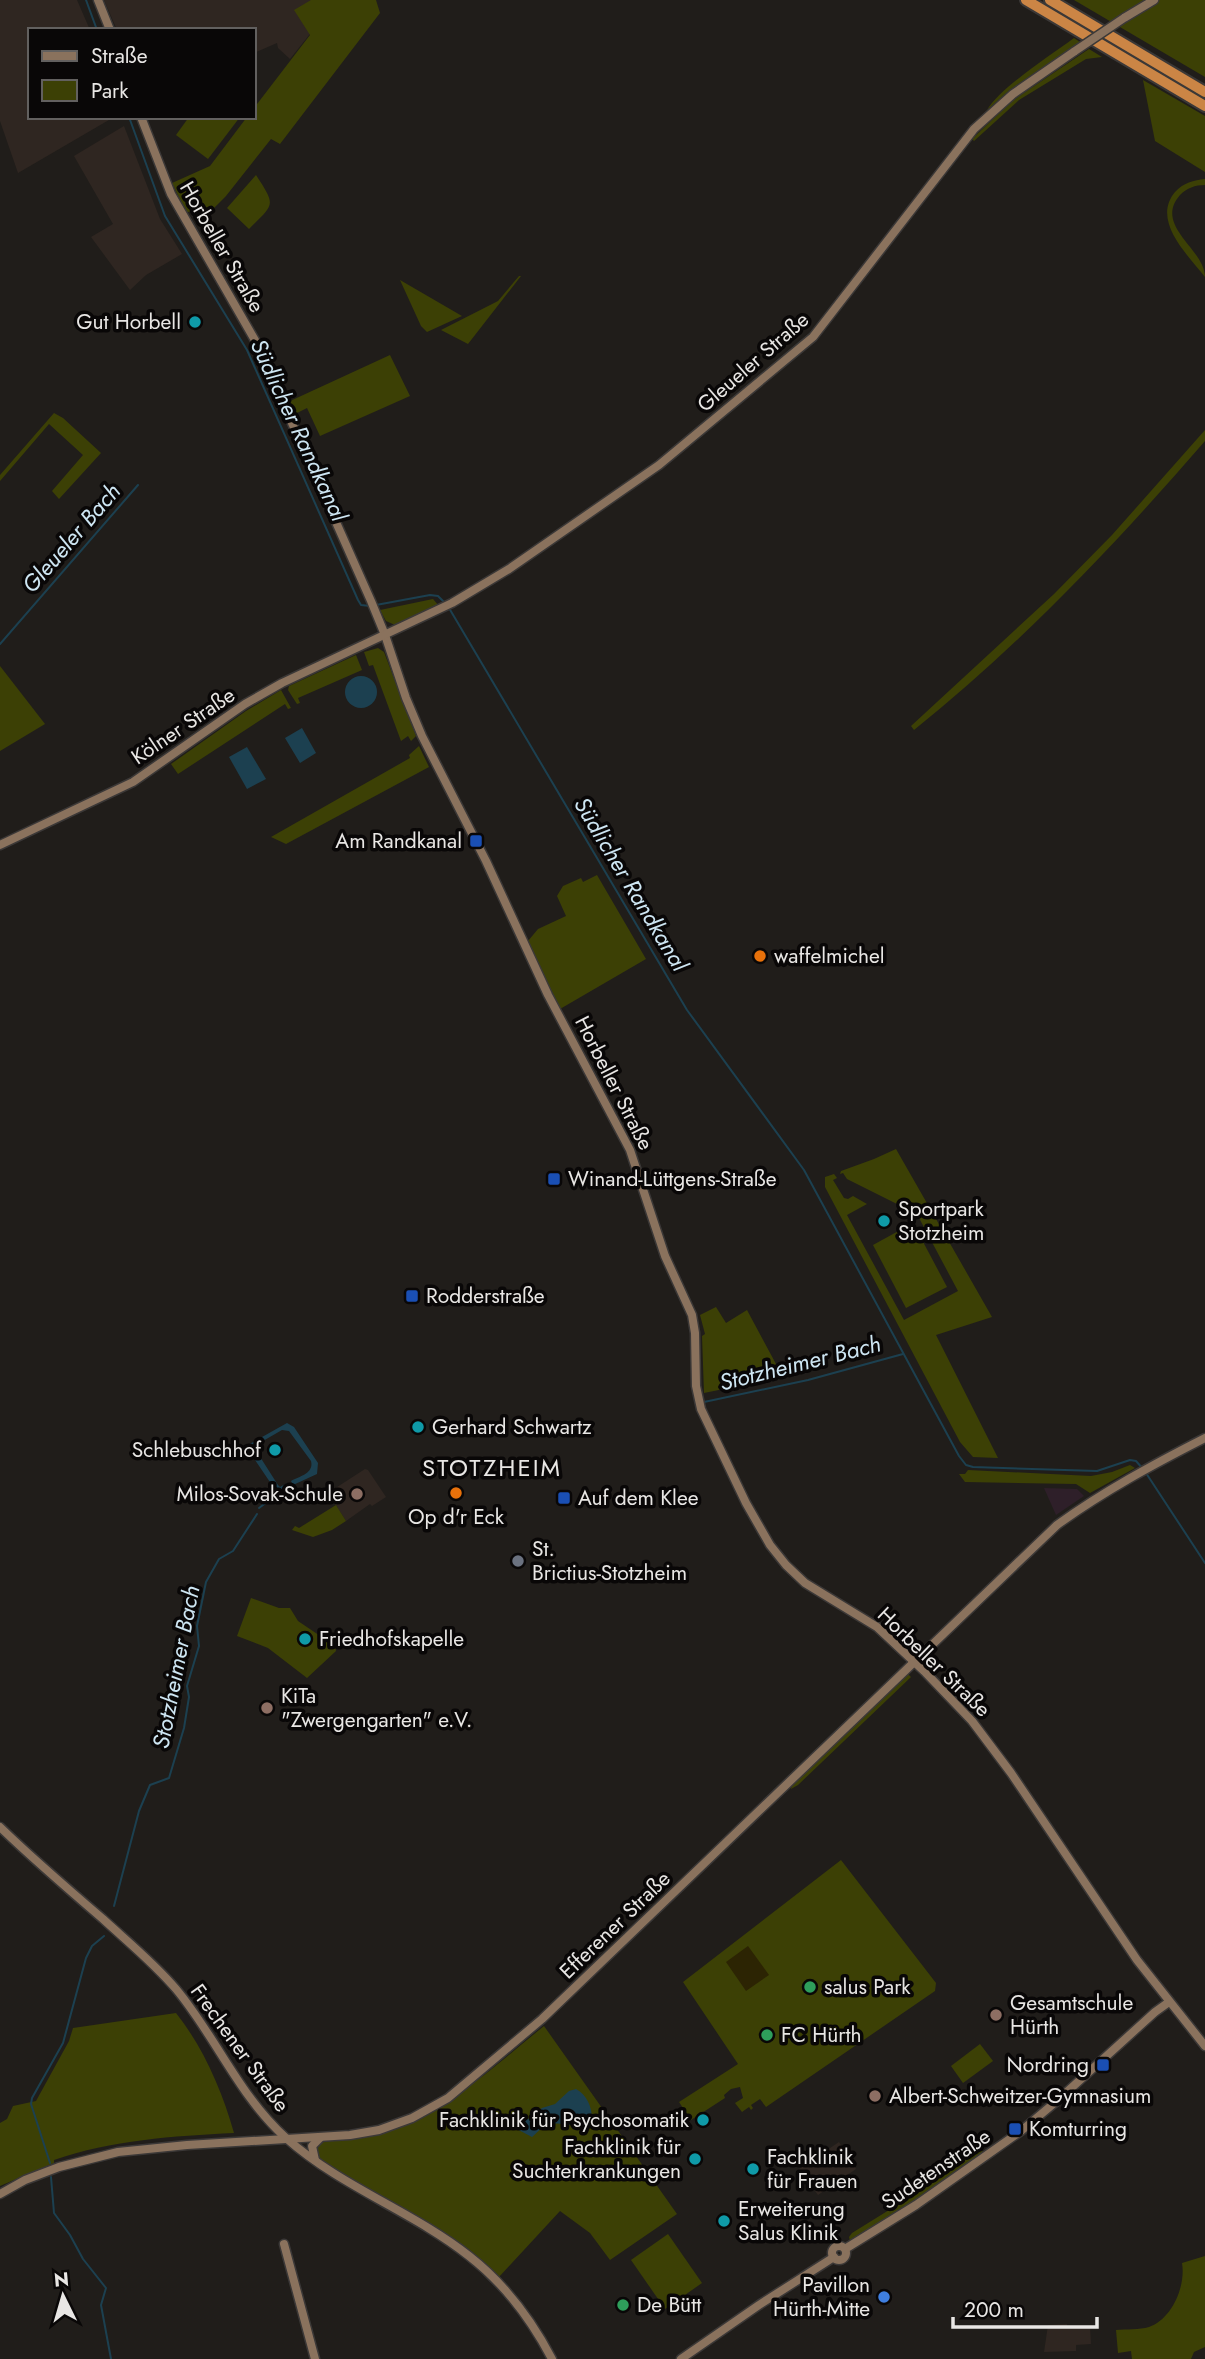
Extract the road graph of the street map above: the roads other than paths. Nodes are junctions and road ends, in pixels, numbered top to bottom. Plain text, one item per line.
1 (98, 0) edge
2 (1026, 0) edge
3 (1050, 0) edge
4 (1154, 0) edge
5 (109, 28) edge
6 (1205, 92) edge
7 (1205, 106) edge
8 (142, 119) edge
9 (385, 635) junction
10 (0, 845) edge
11 (1205, 1438) edge
12 (915, 1662) junction
13 (0, 1827) edge
14 (1169, 2002) junction
15 (1205, 2046) edge
16 (267, 2119) junction
17 (320, 2138) junction
18 (287, 2139) junction
19 (259, 2141) junction
20 (315, 2160) junction
21 (0, 2194) edge
22 (284, 2244) dead end
23 (315, 2359) edge
24 (552, 2359) edge
25 (681, 2359) edge

1 - 5 main road
2 - 7 highway
3 - 6 highway
4 - 9 main road, Gleueler Straße, bridge
8 - 9 main road, Horbeller Straße
9 - 10 main road, Kölner Straße
9 - 12 main road, Horbeller Straße
11 - 12 main road, Efferener Straße
12 - 14 main road, Horbeller Straße
12 - 17 main road, Efferener Straße
13 - 16 main road, Frechener Straße
14 - 15 main road, Horbeller Straße
14 - 25 main road, Sudetenstraße
16 - 18 main road, Frechener Straße
16 - 19 main road
17 - 18 main road, Efferener Straße
17 - 20 main road
18 - 19 main road, Efferener Straße
18 - 20 main road, Frechener Straße
19 - 21 main road, Efferener Straße
20 - 24 main road, Frechener Straße
22 - 23 main road

